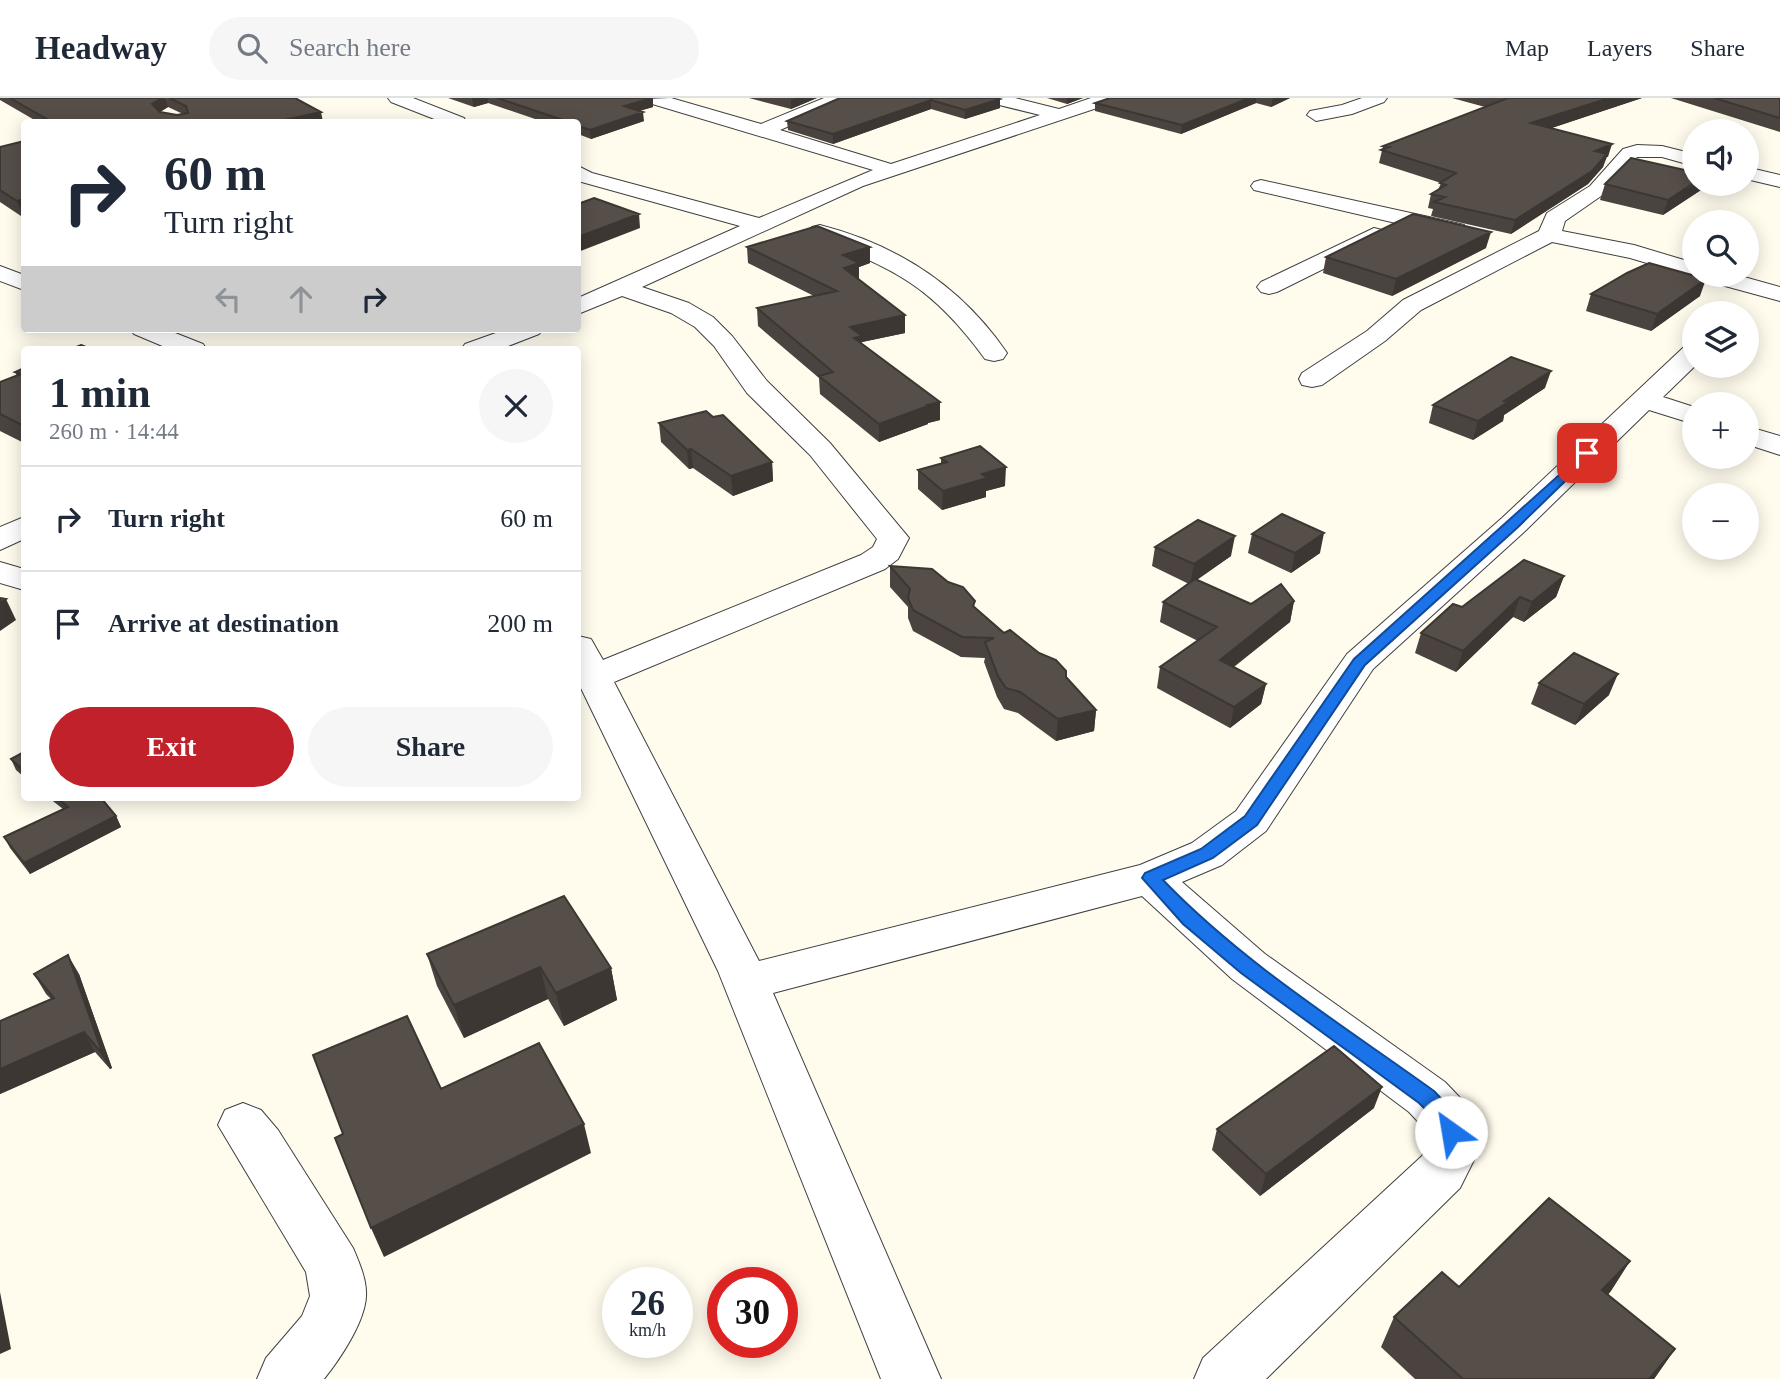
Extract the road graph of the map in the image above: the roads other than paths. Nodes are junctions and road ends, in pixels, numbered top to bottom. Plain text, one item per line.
1 (397, 98) edge
2 (655, 98) edge
3 (839, 98) edge
4 (993, 98) edge
5 (1109, 98) edge
6 (1378, 98) edge
7 (1063, 115) junction
8 (1316, 115) dead end
9 (450, 119) edge
10 (761, 131) junction
11 (1682, 157) edge
12 (887, 171) junction
13 (581, 175) edge
14 (1759, 176) edge
15 (1780, 181) edge
16 (1261, 186) dead end
17 (1407, 219) junction
18 (766, 220) junction
19 (1472, 234) edge
20 (1549, 235) junction
21 (1494, 240) edge
22 (1525, 247) junction
23 (21, 256) edge
24 (0, 263) edge
25 (1682, 266) edge
26 (0, 274) edge
27 (21, 282) edge
28 (581, 286) edge
29 (1269, 287) dead end
30 (612, 290) junction
31 (581, 306) edge
32 (153, 333) edge
33 (519, 333) edge
34 (184, 346) edge
35 (485, 346) edge
36 (995, 353) dead end
37 (1682, 363) edge
38 (1312, 379) dead end
39 (1643, 399) junction
40 (1682, 412) edge
41 (1759, 439) edge
42 (1780, 446) edge
43 (21, 528) edge
44 (0, 540) edge
45 (0, 572) edge
46 (21, 579) edge
47 (585, 662) edge
48 (1151, 878) junction
49 (745, 982) junction
50 (243, 1125) dead end
51 (287, 1379) edge
52 (911, 1379) edge
53 (1224, 1379) edge

1 - 9 street
2 - 10 street
3 - 10 street
4 - 7 street
5 - 7 street
6 - 8 street
7 - 12 street
10 - 12 street
11 - 20 street
12 - 18 street
13 - 18 street
14 - 15 street
16 - 17 street
17 - 19 street
17 - 29 street
18 - 30 street
18 - 36 street
20 - 22 street
20 - 25 street
21 - 22 street
22 - 38 street
23 - 24 street
26 - 27 street
28 - 30 street
30 - 31 street
30 - 47 street
32 - 34 street
33 - 35 street
37 - 39 street
39 - 40 street
39 - 48 street
41 - 42 street
43 - 44 street
45 - 46 street
47 - 49 street
48 - 49 street
48 - 53 street
49 - 52 street
50 - 51 street

